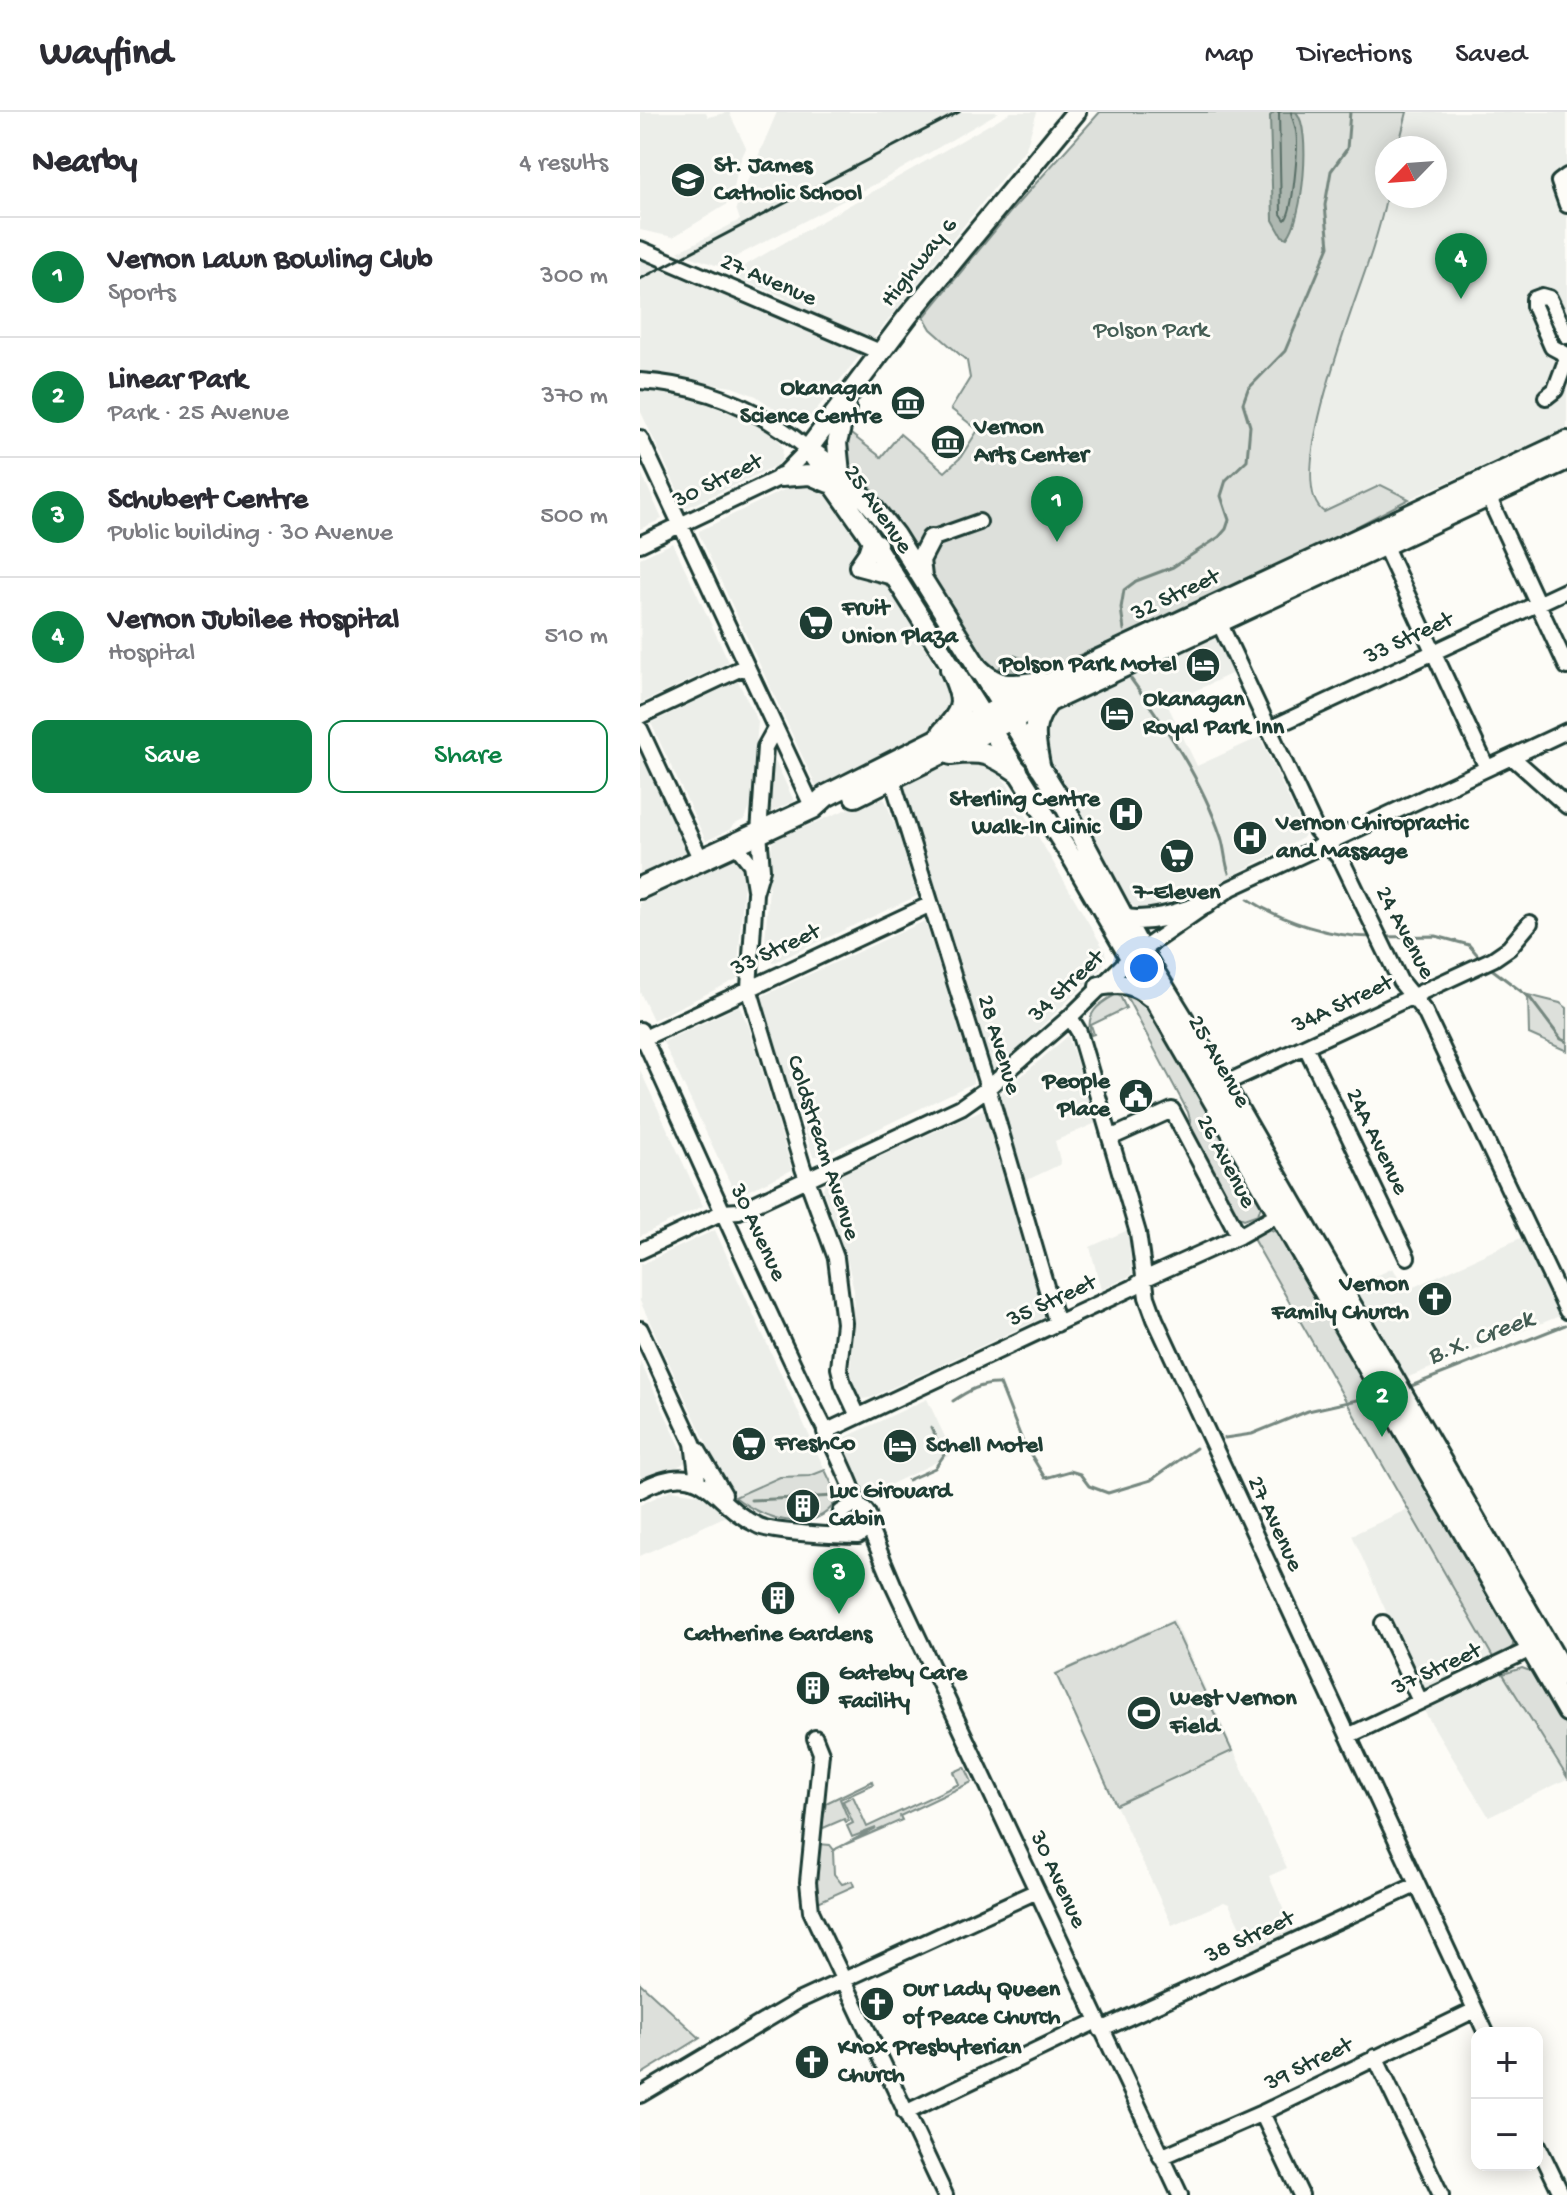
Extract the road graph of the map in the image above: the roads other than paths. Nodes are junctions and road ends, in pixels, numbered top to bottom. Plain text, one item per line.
1 (1076, 112) edge
2 (1563, 179) edge
3 (1567, 205) edge
4 (640, 249) edge
5 (1567, 336) edge
6 (880, 352) junction
7 (1567, 356) edge
8 (640, 381) edge
9 (851, 394) junction
10 (1546, 397) dead end
11 (640, 438) edge
12 (1567, 442) edge
13 (808, 449) junction
14 (1567, 459) edge
15 (781, 477) junction
16 (836, 478) junction
17 (1488, 496) junction
18 (979, 522) dead end
19 (680, 525) junction
20 (895, 535) junction
21 (1381, 537) junction
22 (931, 539) junction
23 (872, 541) junction
24 (640, 544) edge
25 (922, 577) junction
26 (1567, 590) edge
27 (1538, 603) junction
28 (948, 622) junction
29 (1219, 622) junction
30 (1434, 651) junction
31 (746, 666) junction
32 (1567, 667) edge
33 (951, 669) junction
34 (978, 669) junction
35 (1056, 680) junction
36 (1048, 702) junction
37 (640, 716) edge
38 (996, 718) junction
39 (640, 729) edge
40 (775, 729) junction
41 (1269, 729) junction
42 (1567, 731) edge
43 (936, 749) junction
44 (1512, 757) junction
45 (1039, 765) junction
46 (1487, 768) junction
47 (1017, 771) junction
48 (892, 779) junction
49 (1567, 806) edge
50 (813, 808) junction
51 (759, 833) junction
52 (1326, 842) junction
53 (735, 844) junction
54 (701, 860) junction
55 (640, 888) edge
56 (755, 893) junction
57 (931, 904) junction
58 (1206, 904) junction
59 (1124, 919) junction
60 (1530, 923) dead end
61 (1136, 954) junction
62 (750, 956) junction
63 (781, 973) junction
64 (1099, 986) junction
65 (749, 988) junction
66 (1413, 996) junction
67 (1155, 1002) junction
68 (1070, 1017) junction
69 (641, 1036) edge
70 (1306, 1047) junction
71 (1216, 1087) junction
72 (988, 1088) junction
73 (1110, 1138) junction
74 (807, 1180) junction
75 (1286, 1210) junction
76 (723, 1212) junction
77 (1239, 1236) junction
78 (640, 1251) edge
79 (1407, 1257) dead end
80 (1144, 1279) junction
81 (1567, 1311) edge
82 (1057, 1324) junction
83 (640, 1329) edge
84 (858, 1416) junction
85 (825, 1432) junction
86 (693, 1443) junction
87 (662, 1479) junction
88 (698, 1481) junction
89 (640, 1490) edge
90 (728, 1503) junction
91 (848, 1510) junction
92 (802, 1532) junction
93 (859, 1532) junction
94 (1383, 1623) dead end
95 (1537, 1646) junction
96 (1567, 1678) edge
97 (1420, 1701) junction
98 (1567, 1712) edge
99 (1348, 1736) junction
100 (815, 1738) dead end
101 (1416, 1885) junction
102 (1037, 1891) junction
103 (843, 1980) junction
104 (1475, 2010) junction
105 (1099, 2025) junction
106 (1483, 2027) edge
107 (1375, 2057) junction
108 (640, 2095) edge
109 (905, 2113) junction
110 (1262, 2113) junction
111 (1543, 2155) edge
112 (1161, 2157) junction
113 (945, 2195) edge
114 (1180, 2195) edge
115 (1301, 2195) edge
116 (1441, 2195) edge
117 (1562, 2195) edge

1 - 6 main road, Highway 6
2 - 3 street
4 - 6 street, 27 Avenue
5 - 7 street
6 - 9 main road, Highway 6
7 - 10 street
8 - 13 street, 25 Avenue
9 - 13 main road, Highway 6
9 - 16 main road
11 - 19 street
12 - 21 highway, 32 Street
13 - 15 street, 30 Street
13 - 16 main road, 25 Avenue
14 - 17 highway, 32 Street
15 - 16 main road
15 - 19 street, 30 Street
16 - 20 main road, 25 Avenue
16 - 23 main road, 25 Avenue
17 - 21 highway, 32 Street
17 - 27 street
18 - 22 street
19 - 24 street, 30 Street
19 - 31 street
20 - 22 main road
20 - 25 main road, 25 Avenue
21 - 29 highway, 32 Street
21 - 30 street
21 - 35 highway, 32 Street
22 - 25 main road
23 - 28 main road
23 - 33 main road, 25 Avenue
25 - 28 main road, 25 Avenue
26 - 27 street, 33 Street
27 - 30 street, 33 Street
27 - 32 street
28 - 34 main road, 25 Avenue
29 - 36 highway, 32 Street
29 - 41 street, 24 Avenue
30 - 41 street, 33 Street
30 - 46 street
31 - 37 street
31 - 40 street
33 - 38 main road, 25 Avenue
33 - 43 highway
34 - 35 highway
34 - 38 main road, 25 Avenue
35 - 38 highway, 32 Street
36 - 38 highway, 32 Street
36 - 45 highway
38 - 43 highway, 32 Street
38 - 45 main road, 25 Avenue
38 - 47 main road, 25 Avenue
39 - 54 street
40 - 50 street
40 - 51 street, Coldstream Avenue
41 - 52 street, 24 Avenue
42 - 44 street, 34 Street
43 - 47 highway
43 - 48 highway, 32 Street
43 - 50 highway, 32 Street
44 - 46 street, 34 Street
44 - 49 street
45 - 59 main road, 25 Avenue
46 - 52 street, 34 Street
47 - 61 main road, 25 Avenue
48 - 50 highway, 32 Street
48 - 57 street, 28 Avenue
50 - 51 highway, 32 Street
51 - 53 highway, 32 Street
51 - 56 street, Coldstream Avenue
52 - 58 street, 34 Street
52 - 66 street, 24 Avenue
53 - 54 highway, 32 Street
53 - 56 street, Coldstream Avenue
54 - 55 highway, 32 Street
56 - 62 street, Coldstream Avenue
57 - 63 street, 33 Street
57 - 72 street, 28 Avenue
58 - 59 main road
58 - 61 street, 34 Street
59 - 61 main road, 25 Avenue
60 - 66 street, 34A Street
61 - 64 street, 34 Street
61 - 67 main road, 25 Avenue
61 - 71 main road, 25 Avenue
62 - 63 street
62 - 65 street, Coldstream Avenue
63 - 65 street, 33 Street
64 - 67 main road
64 - 68 street, 34 Street
65 - 69 street, 33 Street
65 - 74 street, Coldstream Avenue
66 - 70 street, 34A Street
66 - 81 street, 24 Avenue
67 - 71 main road, 25 Avenue
68 - 72 street, 34 Street
68 - 73 street, 27 Avenue
69 - 76 street, 30 Avenue
70 - 71 street, 34A Street
70 - 79 street, 24A Avenue
71 - 75 main road, 25 Avenue
72 - 74 street, 34 Street
72 - 82 street, 28 Avenue
73 - 77 street, 26 Avenue
73 - 80 street, 27 Avenue
74 - 76 street, 34 Street
74 - 84 street, Coldstream Avenue
75 - 77 street, 35 Street
75 - 95 main road, 25 Avenue
76 - 78 street, 34 Street
76 - 85 street, 30 Avenue
77 - 80 street, 35 Street
80 - 82 street, 35 Street
80 - 99 street, 27 Avenue
82 - 84 street, 35 Street
83 - 86 street
84 - 85 street, 35 Street
85 - 91 street, 30 Avenue
86 - 87 street
86 - 88 street
86 - 90 street
87 - 88 street
87 - 89 street
88 - 90 street
90 - 92 street
91 - 92 street
91 - 93 street
91 - 93 street
92 - 93 street
93 - 102 street, 30 Avenue
94 - 97 street
95 - 96 main road, 25 Avenue
95 - 97 street, 37 Street
95 - 98 main road, 25 Avenue
97 - 99 street, 37 Street
99 - 101 street, 27 Avenue
100 - 103 street
101 - 104 street, 27 Avenue
101 - 105 street, 38 Street
102 - 103 street
102 - 105 street, 30 Avenue
103 - 108 street
103 - 109 street
104 - 106 street, 27 Avenue
104 - 107 street, 39 Street
105 - 109 street, 38 Street
105 - 112 street, 30 Avenue
107 - 110 street, 39 Street
107 - 116 street
109 - 113 street
110 - 112 street, 39 Street
110 - 115 street
111 - 117 street
112 - 114 street, 30 Avenue

